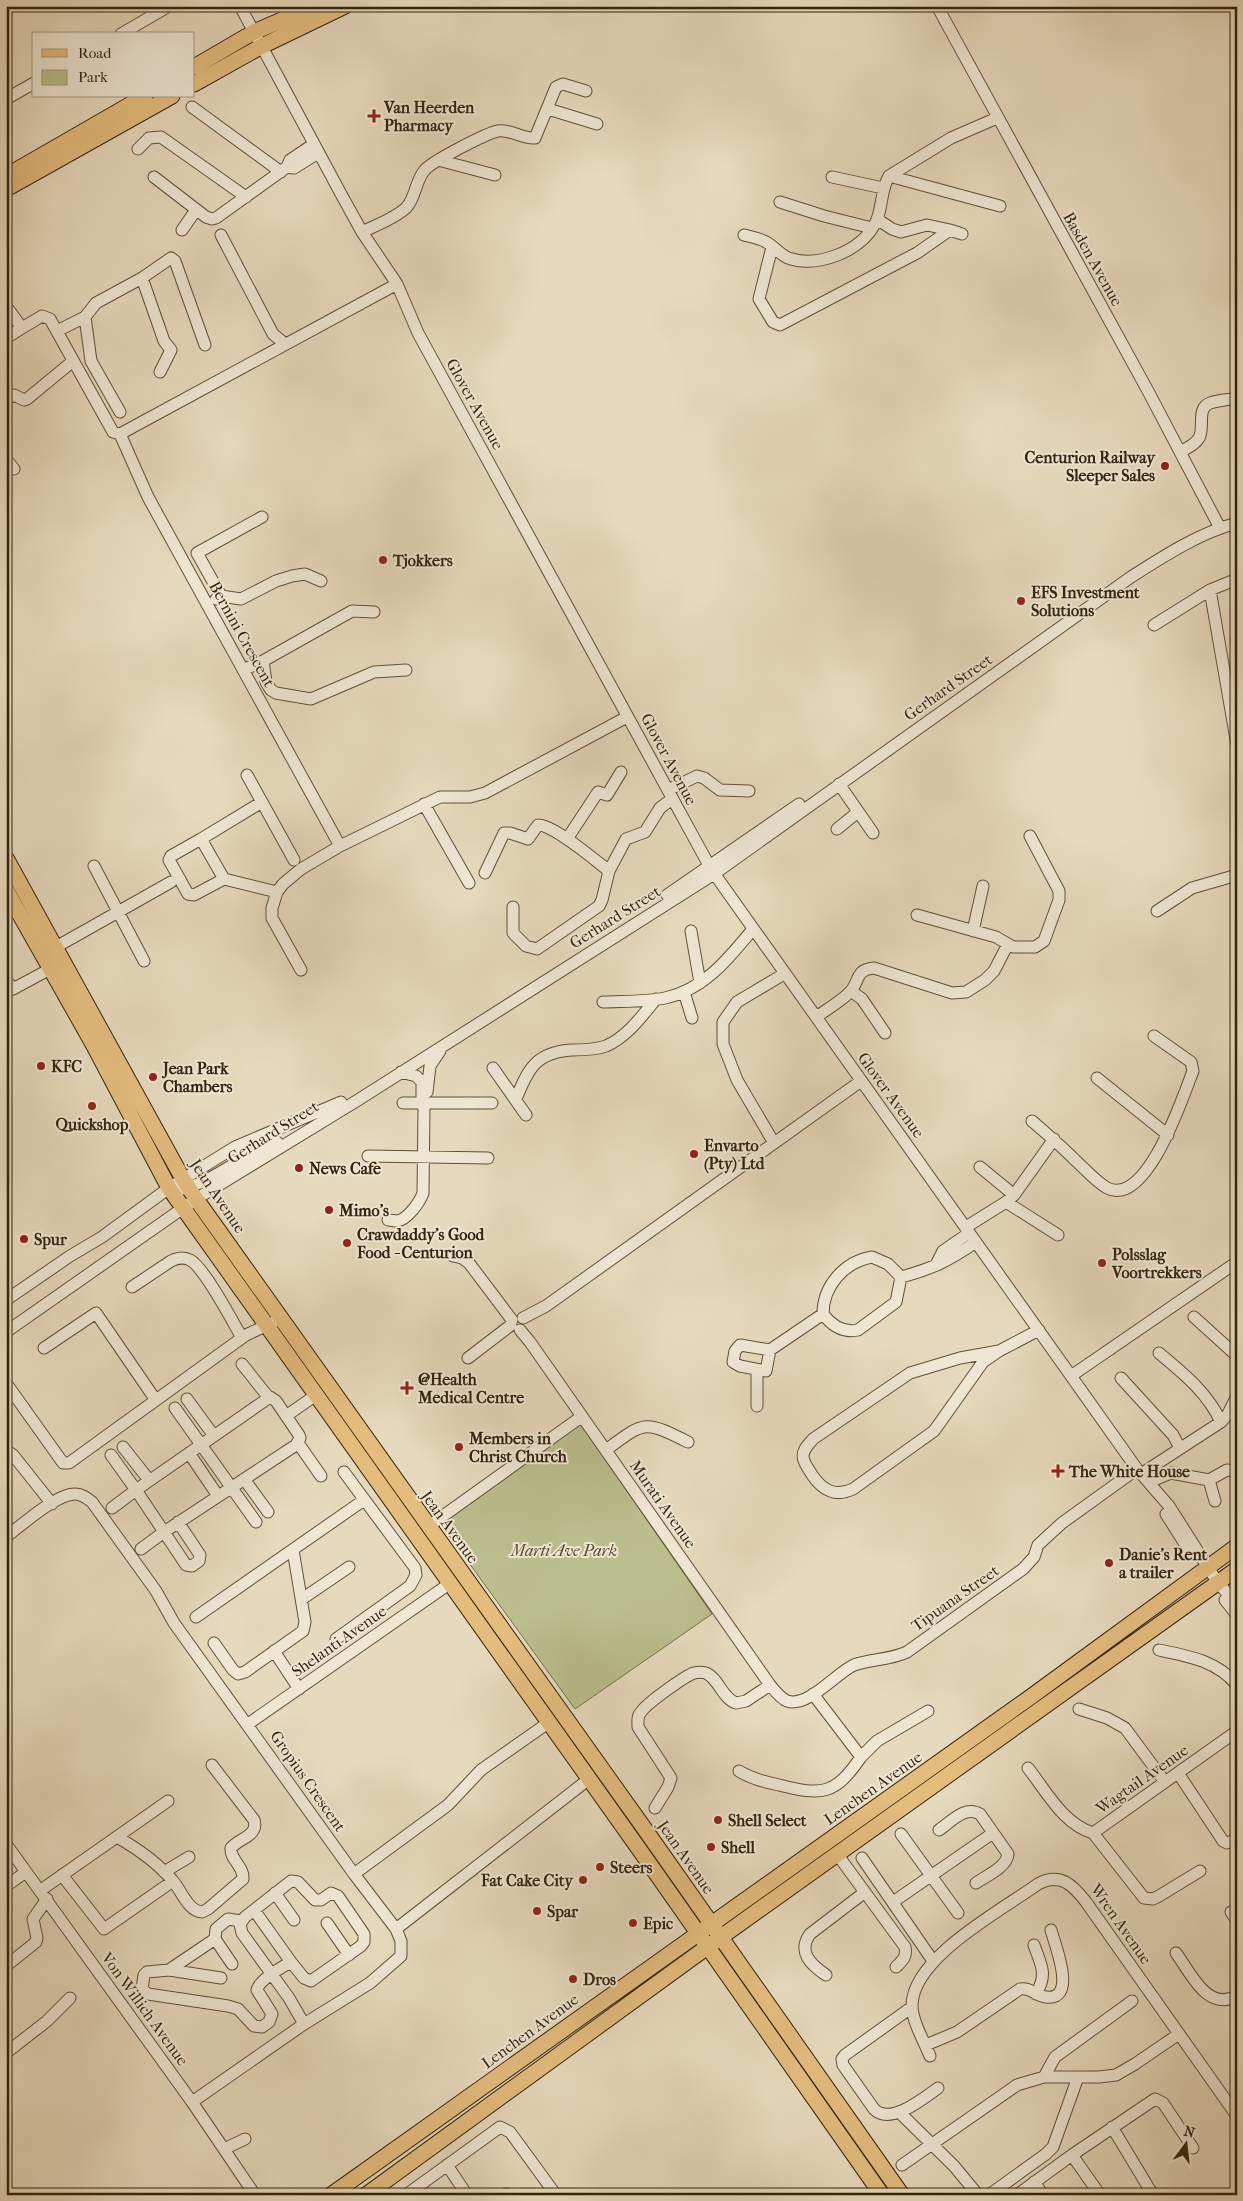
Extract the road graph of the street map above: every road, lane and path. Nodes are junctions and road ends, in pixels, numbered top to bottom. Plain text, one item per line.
1 (169, 6) edge
2 (240, 6) edge
3 (314, 6) edge
4 (345, 6) edge
5 (937, 6) edge
6 (124, 32) edge
7 (254, 32) junction
8 (262, 46) junction
9 (195, 67) edge
10 (195, 83) edge
11 (32, 84) edge
12 (586, 91) dead end
13 (142, 98) edge
14 (168, 98) edge
15 (6, 99) edge
16 (192, 107) dead end
17 (548, 109) junction
18 (997, 118) junction
19 (597, 124) dead end
20 (138, 149) dead end
21 (316, 149) junction
22 (438, 160) junction
23 (284, 170) junction
24 (495, 175) dead end
25 (6, 176) edge
26 (832, 176) dead end
27 (888, 176) junction
28 (154, 177) dead end
29 (883, 188) junction
30 (6, 189) edge
31 (246, 197) junction
32 (780, 202) dead end
33 (1000, 206) dead end
34 (196, 210) junction
35 (875, 223) junction
36 (182, 230) dead end
37 (950, 230) junction
38 (362, 232) junction
39 (962, 234) dead end
40 (221, 235) dead end
41 (744, 235) dead end
42 (772, 247) junction
43 (142, 278) junction
44 (397, 284) junction
45 (6, 306) edge
46 (85, 316) junction
47 (22, 328) junction
48 (57, 331) junction
49 (6, 338) edge
50 (285, 344) junction
51 (205, 345) dead end
52 (73, 361) junction
53 (160, 372) dead end
54 (1237, 398) edge
55 (6, 399) edge
56 (120, 412) dead end
57 (120, 434) junction
58 (1180, 452) junction
59 (6, 459) edge
60 (14, 469) dead end
61 (262, 517) dead end
62 (1237, 518) edge
63 (1237, 524) edge
64 (1218, 525) junction
65 (1237, 579) edge
66 (321, 581) dead end
67 (1210, 590) junction
68 (221, 596) junction
69 (207, 604) junction
70 (374, 612) dead end
71 (1154, 626) dead end
72 (263, 661) junction
73 (243, 670) junction
74 (406, 670) dead end
75 (628, 717) junction
76 (1237, 745) edge
77 (621, 772) dead end
78 (246, 775) dead end
79 (839, 784) junction
80 (749, 791) dead end
81 (670, 794) junction
82 (262, 802) junction
83 (424, 804) junction
84 (858, 812) junction
85 (837, 829) dead end
86 (873, 833) dead end
87 (1030, 836) dead end
88 (201, 839) junction
89 (567, 839) junction
90 (340, 846) junction
91 (6, 858) edge
92 (294, 860) dead end
93 (94, 866) dead end
94 (712, 870) junction
95 (610, 871) junction
96 (485, 873) dead end
97 (1237, 875) edge
98 (224, 879) junction
99 (171, 882) dead end
100 (469, 882) dead end
101 (983, 886) dead end
102 (6, 890) edge
103 (277, 892) junction
104 (513, 907) dead end
105 (1157, 911) dead end
106 (119, 913) junction
107 (917, 915) dead end
108 (43, 925) junction
109 (753, 929) junction
110 (691, 930) dead end
111 (973, 931) junction
112 (1007, 946) junction
113 (56, 947) junction
114 (144, 961) dead end
115 (50, 969) junction
116 (301, 970) dead end
117 (784, 974) junction
118 (6, 980) edge
119 (700, 983) junction
120 (851, 991) junction
121 (684, 992) junction
122 (656, 999) junction
123 (603, 1002) dead end
124 (692, 1018) dead end
125 (816, 1018) junction
126 (85, 1031) junction
127 (885, 1033) dead end
128 (1154, 1036) dead end
129 (444, 1046) junction
130 (493, 1068) dead end
131 (401, 1072) junction
132 (1096, 1078) dead end
133 (425, 1080) junction
134 (861, 1081) junction
135 (516, 1099) junction
136 (403, 1103) dead end
137 (492, 1103) dead end
138 (424, 1105) junction
139 (526, 1115) dead end
140 (1032, 1122) dead end
141 (1168, 1135) junction
142 (1054, 1139) junction
143 (774, 1143) junction
144 (368, 1156) dead end
145 (423, 1156) junction
146 (488, 1158) dead end
147 (980, 1167) dead end
148 (169, 1188) junction
149 (189, 1189) junction
150 (1010, 1198) junction
151 (182, 1208) junction
152 (388, 1220) dead end
153 (970, 1234) junction
154 (1058, 1236) dead end
155 (453, 1256) dead end
156 (1237, 1262) edge
157 (901, 1277) junction
158 (132, 1288) dead end
159 (6, 1300) edge
160 (823, 1314) junction
161 (1194, 1317) dead end
162 (282, 1318) junction
163 (517, 1323) junction
164 (267, 1326) junction
165 (1039, 1330) junction
166 (6, 1332) edge
167 (242, 1338) junction
168 (44, 1348) dead end
169 (770, 1350) junction
170 (998, 1351) junction
171 (1159, 1353) dead end
172 (1237, 1356) edge
173 (468, 1358) dead end
174 (242, 1364) dead end
175 (757, 1371) junction
176 (1071, 1376) junction
177 (1121, 1378) dead end
178 (6, 1383) edge
179 (316, 1395) junction
180 (1237, 1396) edge
181 (269, 1398) junction
182 (155, 1399) junction
183 (187, 1399) dead end
184 (757, 1406) dead end
185 (175, 1408) dead end
186 (286, 1416) junction
187 (581, 1417) junction
188 (1221, 1422) junction
189 (214, 1436) junction
190 (688, 1442) dead end
191 (298, 1443) junction
192 (201, 1445) junction
193 (123, 1447) dead end
194 (1180, 1448) junction
195 (6, 1450) edge
196 (606, 1450) junction
197 (189, 1453) junction
198 (111, 1455) dead end
199 (1237, 1471) edge
200 (344, 1472) dead end
201 (321, 1476) dead end
202 (1144, 1476) junction
203 (244, 1479) junction
204 (149, 1480) junction
205 (1209, 1480) junction
206 (232, 1487) junction
207 (136, 1490) junction
208 (218, 1496) junction
209 (364, 1500) junction
210 (1215, 1501) dead end
211 (52, 1504) junction
212 (112, 1508) dead end
213 (268, 1512) dead end
214 (178, 1522) junction
215 (256, 1522) dead end
216 (428, 1526) junction
217 (164, 1532) junction
218 (6, 1537) edge
219 (1237, 1546) edge
220 (141, 1549) dead end
221 (293, 1550) junction
222 (349, 1567) dead end
223 (1205, 1568) junction
224 (1237, 1569) edge
225 (448, 1584) junction
226 (1216, 1584) junction
227 (302, 1599) junction
228 (1237, 1604) edge
229 (1237, 1615) edge
230 (196, 1617) dead end
231 (336, 1639) dead end
232 (214, 1643) dead end
233 (1160, 1650) dead end
234 (274, 1651) junction
235 (770, 1685) junction
236 (1237, 1685) edge
237 (299, 1689) junction
238 (813, 1694) junction
239 (1079, 1709) dead end
240 (928, 1712) dead end
241 (548, 1723) junction
242 (248, 1724) junction
243 (1237, 1731) edge
244 (861, 1757) junction
245 (212, 1765) dead end
246 (1028, 1768) dead end
247 (739, 1771) dead end
248 (1178, 1773) junction
249 (589, 1779) junction
250 (1165, 1782) junction
251 (617, 1792) junction
252 (168, 1801) dead end
253 (654, 1808) dead end
254 (621, 1823) junction
255 (939, 1830) dead end
256 (993, 1833) junction
257 (1093, 1833) junction
258 (901, 1834) dead end
259 (117, 1836) junction
260 (1237, 1839) edge
261 (6, 1844) edge
262 (837, 1854) junction
263 (189, 1856) dead end
264 (862, 1858) dead end
265 (1200, 1871) dead end
266 (26, 1872) junction
267 (164, 1872) junction
268 (354, 1874) junction
269 (62, 1875) junction
270 (932, 1875) junction
271 (173, 1881) junction
272 (976, 1883) dead end
273 (6, 1886) edge
274 (865, 1892) junction
275 (275, 1893) junction
276 (44, 1895) junction
277 (893, 1902) junction
278 (254, 1910) junction
279 (958, 1913) dead end
280 (294, 1920) dead end
281 (241, 1921) junction
282 (327, 1923) dead end
283 (711, 1924) junction
284 (396, 1928) junction
285 (1051, 1930) dead end
286 (698, 1934) junction
287 (721, 1937) junction
288 (215, 1940) junction
289 (1034, 1945) dead end
290 (707, 1948) junction
291 (1176, 1953) dead end
292 (349, 1955) junction
293 (933, 1961) junction
294 (290, 1962) junction
295 (232, 1964) dead end
296 (6, 1966) edge
297 (896, 1967) dead end
298 (169, 1970) junction
299 (272, 1975) junction
300 (826, 1975) dead end
301 (221, 1978) dead end
302 (1036, 1994) junction
303 (1237, 1996) edge
304 (70, 1998) dead end
305 (1132, 2002) dead end
306 (912, 2007) junction
307 (776, 2017) junction
308 (304, 2024) junction
309 (1179, 2034) junction
310 (926, 2045) junction
311 (6, 2052) edge
312 (930, 2056) dead end
313 (790, 2064) junction
314 (1044, 2077) junction
315 (1078, 2077) junction
316 (938, 2088) dead end
317 (192, 2102) junction
318 (899, 2112) junction
319 (1237, 2116) edge
320 (1112, 2127) junction
321 (245, 2139) dead end
322 (931, 2144) junction
323 (1194, 2148) dead end
324 (224, 2149) junction
325 (1072, 2155) junction
326 (447, 2165) junction
327 (902, 2165) dead end
328 (1034, 2182) junction
329 (255, 2195) edge
330 (331, 2195) edge
331 (366, 2195) edge
332 (406, 2195) edge
333 (467, 2195) edge
334 (556, 2195) edge
335 (882, 2195) edge
336 (902, 2195) edge
337 (978, 2195) edge
338 (989, 2195) edge
339 (1017, 2195) edge
340 (1043, 2195) edge
341 (1100, 2195) edge
342 (1153, 2195) edge

1 - 6 street
2 - 7 street, Glover Avenue
3 - 7 main road
4 - 8 main road
5 - 18 street, Basden Avenue
7 - 8 street, Glover Avenue
7 - 9 main road
8 - 10 main road
8 - 21 street, Glover Avenue
11 - 15 street
12 - 17 street
13 - 25 main road
14 - 30 main road
16 - 23 street
17 - 19 street
17 - 22 street
18 - 27 street
18 - 58 street, Basden Avenue
20 - 31 street
21 - 23 street
21 - 38 street, Glover Avenue
22 - 24 street
22 - 38 street
23 - 31 street
26 - 29 street
27 - 29 street
27 - 33 street
28 - 34 street
29 - 35 street
31 - 34 street
32 - 35 street
34 - 36 street
35 - 37 street
35 - 42 street
37 - 39 street
37 - 42 street
38 - 44 street, Glover Avenue
40 - 50 street
41 - 42 street
43 - 46 street
43 - 51 street
43 - 53 street
44 - 50 street
44 - 75 street, Glover Avenue
45 - 47 street
46 - 48 street
46 - 56 street
47 - 48 street, Bernini Crescent
47 - 49 street
48 - 52 street, Bernini Crescent
50 - 57 street
52 - 55 street
52 - 57 street, Bernini Crescent
54 - 58 street
57 - 69 street, Bernini Crescent
58 - 64 street, Basden Avenue
59 - 60 street
61 - 68 street
62 - 64 street, Gerhard Street
63 - 64 street, Gerhard Street
64 - 79 street, Gerhard Street
64 - 94 street, Gerhard Street
65 - 67 street
66 - 68 street
67 - 71 street
67 - 76 street
68 - 69 street
69 - 73 street, Bernini Crescent
70 - 72 street
72 - 73 street
72 - 74 street
73 - 90 street, Bernini Crescent
75 - 81 street, Glover Avenue
75 - 83 street
77 - 89 street
78 - 82 street
79 - 84 street
79 - 94 street, Gerhard Street
80 - 81 street
81 - 94 street, Glover Avenue
81 - 95 street
82 - 88 street
82 - 92 street
83 - 90 street
83 - 100 street
84 - 85 street
84 - 86 street
87 - 112 street
88 - 98 street
88 - 98 street
89 - 95 street
89 - 96 street
90 - 103 street
91 - 108 main road, Jean Avenue
93 - 106 street
94 - 109 street, Glover Avenue
94 - 129 street, Gerhard Street
94 - 149 street, Gerhard Street
95 - 104 street
97 - 105 street
98 - 103 street
99 - 106 street
101 - 111 street
102 - 115 main road, Jean Avenue
103 - 116 street
106 - 113 street
106 - 114 street
107 - 111 street
108 - 113 main road, Jean Avenue
108 - 126 main road
109 - 117 street, Glover Avenue
109 - 119 street
110 - 119 street
111 - 112 street
112 - 120 street
113 - 149 main road, Jean Avenue
115 - 118 street
115 - 126 main road, Jean Avenue
117 - 125 street, Glover Avenue
117 - 143 street
119 - 121 street
120 - 125 street
120 - 127 street
121 - 122 street
121 - 124 street
122 - 123 street
122 - 135 street
125 - 134 street, Glover Avenue
126 - 148 main road, Jean Avenue
128 - 141 street
129 - 131 street, Gerhard Street
129 - 133 street
130 - 135 street
131 - 133 street
131 - 149 street, Gerhard Street
132 - 141 street
133 - 138 street
134 - 143 street
134 - 153 street, Glover Avenue
135 - 139 street
136 - 138 street
137 - 138 street
138 - 145 street
140 - 142 street
141 - 142 street
142 - 150 street
143 - 163 street
144 - 145 street
145 - 146 street
145 - 152 street
147 - 150 street
148 - 149 street, Gerhard Street
148 - 151 main road, Jean Avenue
148 - 159 street, Gerhard Street
149 - 151 street, Gerhard Street
149 - 162 main road, Jean Avenue
150 - 153 street
150 - 154 street
151 - 164 main road, Jean Avenue
151 - 166 street, Gerhard Street
153 - 157 street
153 - 165 street, Glover Avenue
155 - 163 street, Murati Avenue
156 - 176 street
157 - 160 street
157 - 160 street
158 - 167 street
160 - 169 street
161 - 172 street
162 - 164 street
162 - 216 main road, Jean Avenue
163 - 173 street
163 - 187 street, Murati Avenue
164 - 167 street
164 - 179 main road, Jean Avenue
165 - 170 street
165 - 176 street, Glover Avenue
167 - 182 street
168 - 182 street
169 - 175 street
169 - 175 street
170 - 170 street
171 - 188 street
174 - 181 street
175 - 184 street
176 - 202 street, Glover Avenue
177 - 194 street
178 - 182 street
179 - 186 street
179 - 225 main road, Jean Avenue
180 - 188 street
181 - 186 street
181 - 189 street
183 - 189 street
185 - 192 street
186 - 191 street
187 - 196 street, Murati Avenue
187 - 216 street
188 - 194 street
189 - 192 street
190 - 196 street
191 - 201 street
191 - 203 street
192 - 197 street
192 - 206 street
193 - 204 street
194 - 202 street
195 - 211 street
196 - 235 street, Murati Avenue
197 - 204 street
197 - 208 street
198 - 207 street
199 - 205 street
200 - 209 street
202 - 205 street
202 - 223 street, Glover Avenue
202 - 238 street, Tipuana Street
203 - 206 street
203 - 213 street
204 - 207 street
205 - 210 street
206 - 208 street
206 - 215 street
207 - 212 street
207 - 217 street
208 - 214 street
209 - 221 street
209 - 231 street
211 - 218 street, Gropius Crescent
211 - 242 street, Gropius Crescent
214 - 217 street
214 - 217 street
216 - 251 main road, Jean Avenue
217 - 220 street
219 - 223 main road, Lenchen Avenue
221 - 227 street
221 - 230 street
222 - 227 street
223 - 226 street, Glover Avenue
223 - 283 main road, Lenchen Avenue
224 - 226 main road, Lenchen Avenue
225 - 237 street, Shelanti Avenue
225 - 241 main road, Jean Avenue
226 - 228 street, Glover Avenue
226 - 229 street, Glover Avenue
226 - 262 main road, Lenchen Avenue
227 - 234 street
232 - 234 street
233 - 236 street
234 - 237 street
235 - 238 street, Tipuana Street
235 - 253 street
237 - 242 street, Shelanti Avenue
238 - 244 street
239 - 250 street
240 - 244 street
241 - 249 main road, Jean Avenue
241 - 268 street
242 - 268 street, Gropius Crescent
243 - 248 street, Wagtail Avenue
244 - 247 street
245 - 271 street
246 - 257 street, Wagtail Avenue
248 - 250 street, Wagtail Avenue
248 - 260 street
249 - 254 main road, Jean Avenue
249 - 284 street
250 - 257 street, Wagtail Avenue
251 - 254 main road
251 - 283 main road, Jean Avenue
252 - 259 street
254 - 286 main road, Jean Avenue
255 - 256 street
256 - 270 street
256 - 272 street
257 - 265 street
258 - 270 street
259 - 267 street
259 - 269 street
261 - 266 street, Von Willich Avenue
262 - 274 street
262 - 287 main road, Lenchen Avenue
263 - 267 street
264 - 277 street
266 - 273 street
266 - 276 street, Von Willich Avenue
267 - 271 street
268 - 284 street, Gropius Crescent
269 - 271 street
269 - 276 street
270 - 277 street
270 - 279 street
274 - 297 street
274 - 300 street
275 - 278 street
275 - 280 street
275 - 292 street
276 - 296 street
276 - 317 street, Von Willich Avenue
277 - 293 street
278 - 281 street
278 - 294 street
281 - 288 street
281 - 299 street
282 - 292 street
283 - 286 main road, Lenchen Avenue
283 - 287 main road, Jean Avenue
284 - 308 street, Gropius Crescent
285 - 302 street
286 - 290 main road, Jean Avenue
286 - 330 main road, Lenchen Avenue
287 - 290 main road, Lenchen Avenue
287 - 307 main road, Jean Avenue
288 - 295 street
288 - 298 street
289 - 302 street
290 - 313 main road, Jean Avenue
290 - 331 main road, Lenchen Avenue
291 - 303 street
292 - 294 street
293 - 306 street, Wren Avenue
293 - 309 street, Wren Avenue
294 - 299 street
298 - 299 street
298 - 301 street
299 - 308 street
302 - 310 street
304 - 311 street
305 - 314 street
306 - 310 street
306 - 318 street
307 - 313 main road
307 - 336 main road, Jean Avenue
308 - 317 street, Gropius Crescent
309 - 315 street
309 - 319 street, Wren Avenue
310 - 312 street
313 - 335 main road, Jean Avenue
314 - 315 street
314 - 322 street
315 - 338 street
316 - 318 street
317 - 324 street, Von Willich Avenue
318 - 322 street
320 - 323 street
320 - 325 street
320 - 342 street
321 - 324 street
322 - 327 street
322 - 337 street
324 - 329 street, Von Willich Avenue
325 - 328 street
325 - 341 street
326 - 332 street
326 - 333 street
326 - 334 street
328 - 339 street
328 - 340 street

